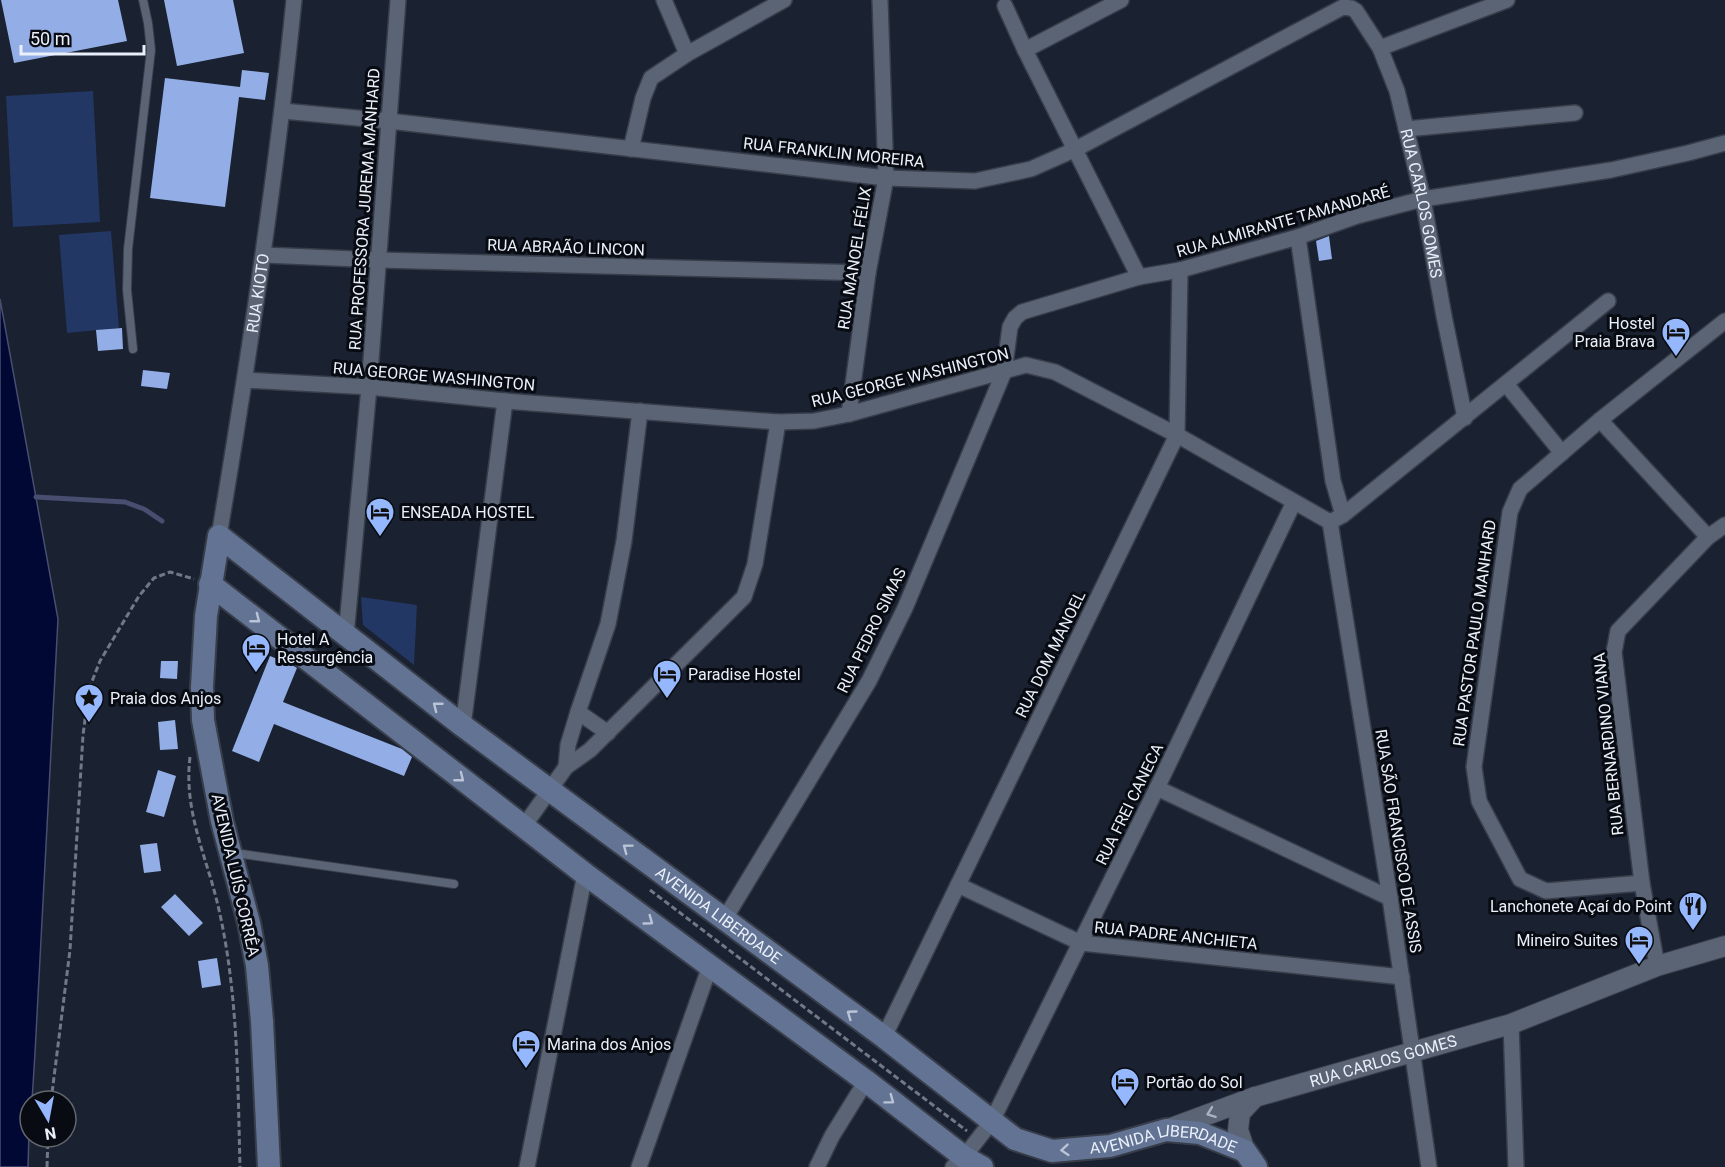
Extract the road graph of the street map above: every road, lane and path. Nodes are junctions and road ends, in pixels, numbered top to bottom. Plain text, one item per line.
1 (143, 0) edge
2 (294, 0) edge
3 (398, 0) edge
4 (664, 0) edge
5 (784, 0) edge
6 (880, 0) edge
7 (1121, 0) edge
8 (1507, 0) edge
9 (1005, 6) dead end
10 (1343, 7) joint
11 (1380, 48) junction
12 (1025, 50) junction
13 (687, 54) junction
14 (283, 111) junction
15 (1575, 113) dead end
16 (389, 121) junction
17 (1406, 129) junction
18 (1725, 143) edge
19 (631, 149) junction
20 (1074, 150) junction
21 (885, 178) junction
22 (1423, 199) junction
23 (1298, 237) junction
24 (264, 255) junction
25 (379, 260) junction
26 (1180, 270) junction
27 (868, 273) junction
28 (1138, 277) junction
29 (1608, 301) dead end
30 (1725, 321) edge
31 (133, 349) dead end
32 (1004, 372) junction
33 (245, 380) junction
34 (1506, 384) junction
35 (369, 387) junction
36 (505, 401) junction
37 (640, 411) junction
38 (849, 414) junction
39 (1465, 418) junction
40 (1599, 420) junction
41 (778, 422) junction
42 (1177, 435) junction
43 (1562, 453) junction
44 (1294, 502) junction
45 (1336, 518) junction
46 (1725, 525) edge
47 (219, 536) junction
48 (1708, 537) junction
49 (210, 584) junction
50 (346, 636) junction
51 (578, 712) junction
52 (463, 726) junction
53 (608, 733) junction
54 (190, 755) dead end
55 (566, 767) junction
56 (1157, 788) junction
57 (549, 789) junction
58 (524, 826) junction
59 (230, 853) junction
60 (585, 874) junction
61 (1642, 883) junction
62 (454, 884) dead end
63 (958, 885) junction
64 (1390, 898) junction
65 (724, 920) junction
66 (1081, 943) junction
67 (1725, 946) edge
68 (710, 966) junction
69 (1657, 966) junction
70 (1402, 977) junction
71 (1511, 1024) junction
72 (884, 1038) junction
73 (1413, 1051) junction
74 (866, 1081) junction
75 (53, 1089) edge
76 (1255, 1097) junction
77 (992, 1121) junction
78 (1166, 1130) junction
79 (48, 1149) edge
80 (1251, 1159) edge
81 (966, 1164) edge
82 (47, 1167) edge
83 (240, 1167) edge
84 (268, 1167) edge
85 (527, 1167) edge
86 (639, 1167) edge
87 (817, 1167) edge
88 (1429, 1167) edge
89 (1516, 1167) edge

1 - 31 lane
2 - 14 street, RUA KIOTO
3 - 16 street, RUA PROFESSORA JUREMA MANHARD
4 - 13 street
5 - 13 street
6 - 21 street, RUA MANOEL FÉLIX
7 - 12 street
8 - 11 street
9 - 12 street
10 - 11 street, RUA CARLOS GOMES
10 - 20 street, RUA FRANKLIN MOREIRA
11 - 17 street, RUA CARLOS GOMES
12 - 20 street
13 - 19 street
14 - 16 street, RUA FRANKLIN MOREIRA
14 - 24 street, RUA KIOTO
15 - 17 street
16 - 19 street, RUA FRANKLIN MOREIRA
16 - 25 street, RUA PROFESSORA JUREMA MANHARD
17 - 22 street, RUA CARLOS GOMES
18 - 22 street, RUA ALMIRANTE TAMANDARÉ
19 - 21 street, RUA FRANKLIN MOREIRA
20 - 21 street, RUA FRANKLIN MOREIRA
20 - 28 street
21 - 27 street, RUA MANOEL FÉLIX
22 - 23 street, RUA ALMIRANTE TAMANDARÉ
22 - 39 street, RUA CARLOS GOMES
23 - 26 street, RUA ALMIRANTE TAMANDARÉ
23 - 45 street, RUA SÃO FRANCISCO DE ASSIS
24 - 25 street, RUA ABRAÃO LINCON
24 - 33 street, RUA KIOTO
25 - 27 street, RUA ABRAÃO LINCON
25 - 35 street, RUA PROFESSORA JUREMA MANHARD
26 - 28 street, RUA ALMIRANTE TAMANDARÉ
26 - 42 street, RUA DOM MANOEL
27 - 38 street, RUA MANOEL FÉLIX
28 - 32 street, RUA ALMIRANTE TAMANDARÉ
29 - 34 street
30 - 40 street, RUA PASTOR PAULO MANHARD
32 - 38 street, RUA GEORGE WASHINGTON
32 - 42 street, RUA GEORGE WASHINGTON
32 - 65 street, RUA PEDRO SIMAS
33 - 35 street, RUA GEORGE WASHINGTON
33 - 47 street, RUA KIOTO
34 - 39 street
34 - 43 street
35 - 36 street, RUA GEORGE WASHINGTON
35 - 50 street, RUA PROFESSORA JUREMA MANHARD
36 - 37 street, RUA GEORGE WASHINGTON
36 - 52 street
37 - 41 street, RUA GEORGE WASHINGTON
37 - 51 street
38 - 41 street, RUA GEORGE WASHINGTON
39 - 45 street
40 - 43 street, RUA PASTOR PAULO MANHARD
40 - 48 street
41 - 53 street
42 - 44 street, RUA GEORGE WASHINGTON
42 - 63 street, RUA DOM MANOEL
43 - 61 street, RUA PASTOR PAULO MANHARD
44 - 45 street, RUA GEORGE WASHINGTON
44 - 56 street, RUA FREI CANECA
45 - 64 street, RUA SÃO FRANCISCO DE ASSIS
46 - 48 street, RUA BERNARDINO VIANA
47 - 49 main road, RUA KIOTO
47 - 50 main road, AVENIDA LIBERDADE
48 - 61 street, RUA BERNARDINO VIANA
49 -> 58 main road
49 - 59 main road, AVENIDA LUÍS CORRÊA
49 - 75 path
52 -> 50 main road, AVENIDA LIBERDADE
51 - 53 street
51 - 55 street
52 - 57 main road, AVENIDA LIBERDADE
53 - 55 street
54 - 83 path
55 - 57 street
56 - 64 street
56 - 66 street, RUA FREI CANECA
57 - 58 street
65 -> 57 main road, AVENIDA LIBERDADE
58 - 60 main road
59 - 62 lane
59 - 84 main road, AVENIDA LUÍS CORRÊA
60 -> 68 main road
60 - 85 street
61 - 69 street, RUA BERNARDINO VIANA
63 - 66 street, RUA PADRE ANCHIETA
63 - 72 street, RUA DOM MANOEL
64 - 70 street, RUA SÃO FRANCISCO DE ASSIS
72 -> 65 main road, AVENIDA LIBERDADE
66 - 70 street, RUA PADRE ANCHIETA
66 - 77 street, RUA FREI CANECA
67 - 69 street, RUA CARLOS GOMES
68 - 74 main road
68 - 86 street
69 - 71 street, RUA CARLOS GOMES
70 - 73 street, RUA SÃO FRANCISCO DE ASSIS
71 - 73 street, RUA CARLOS GOMES
71 - 89 street
72 - 77 main road, AVENIDA LIBERDADE
73 - 76 street, RUA CARLOS GOMES
73 - 88 street, RUA SÃO FRANCISCO DE ASSIS
74 -> 81 main road
74 - 87 street
76 -> 78 street, RUA CARLOS GOMES
76 - 80 street
78 -> 77 main road, AVENIDA LIBERDADE
77 - 81 street, RUA FREI CANECA
78 - 80 main road, AVENIDA LIBERDADE
79 - 82 path

